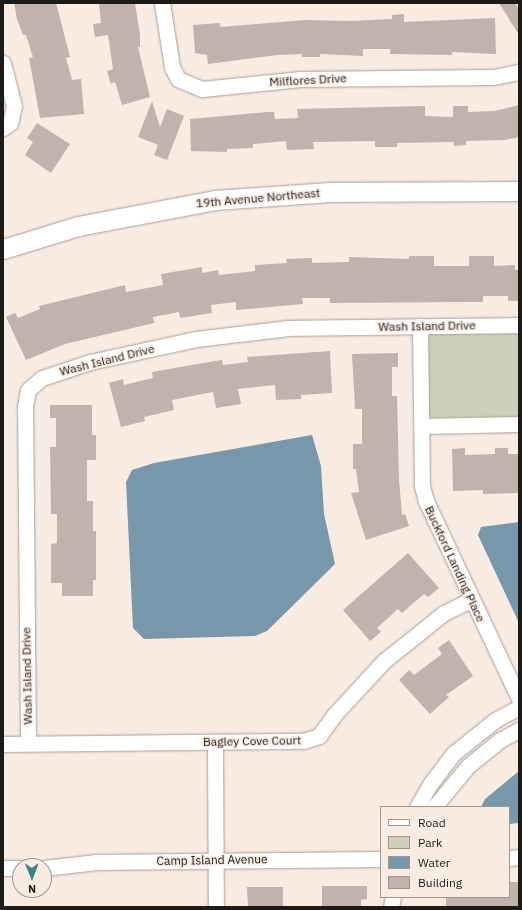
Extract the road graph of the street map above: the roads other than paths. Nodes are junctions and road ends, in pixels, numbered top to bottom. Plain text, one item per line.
1 (162, 3) edge
2 (3, 63) edge
3 (519, 72) edge
4 (3, 128) edge
5 (519, 191) edge
6 (3, 249) edge
7 (519, 325) edge
8 (420, 326) junction
9 (519, 424) edge
10 (422, 426) junction
11 (471, 600) junction
12 (519, 699) edge
13 (519, 707) edge
14 (519, 730) edge
15 (215, 742) junction
16 (28, 743) junction
17 (3, 744) edge
18 (418, 806) edge
19 (435, 806) edge
20 (380, 859) edge
21 (216, 860) junction
22 (52, 867) edge
23 (216, 907) edge

1 - 3 street, Milflores Drive
2 - 4 street
5 - 6 street, 19th Avenue Northeast
7 - 8 street, Wash Island Drive
8 - 10 street, Buckford Landing Place
8 - 16 street, Wash Island Drive
9 - 10 street
10 - 11 street, Buckford Landing Place
11 - 12 street, Buckford Landing Place
11 - 15 street, Bagley Cove Court
13 - 18 street
14 - 19 street
15 - 16 street, Bagley Cove Court
15 - 21 street
16 - 17 street, Bagley Cove Court
20 - 21 street, Camp Island Avenue
21 - 22 street, Camp Island Avenue
21 - 23 street

